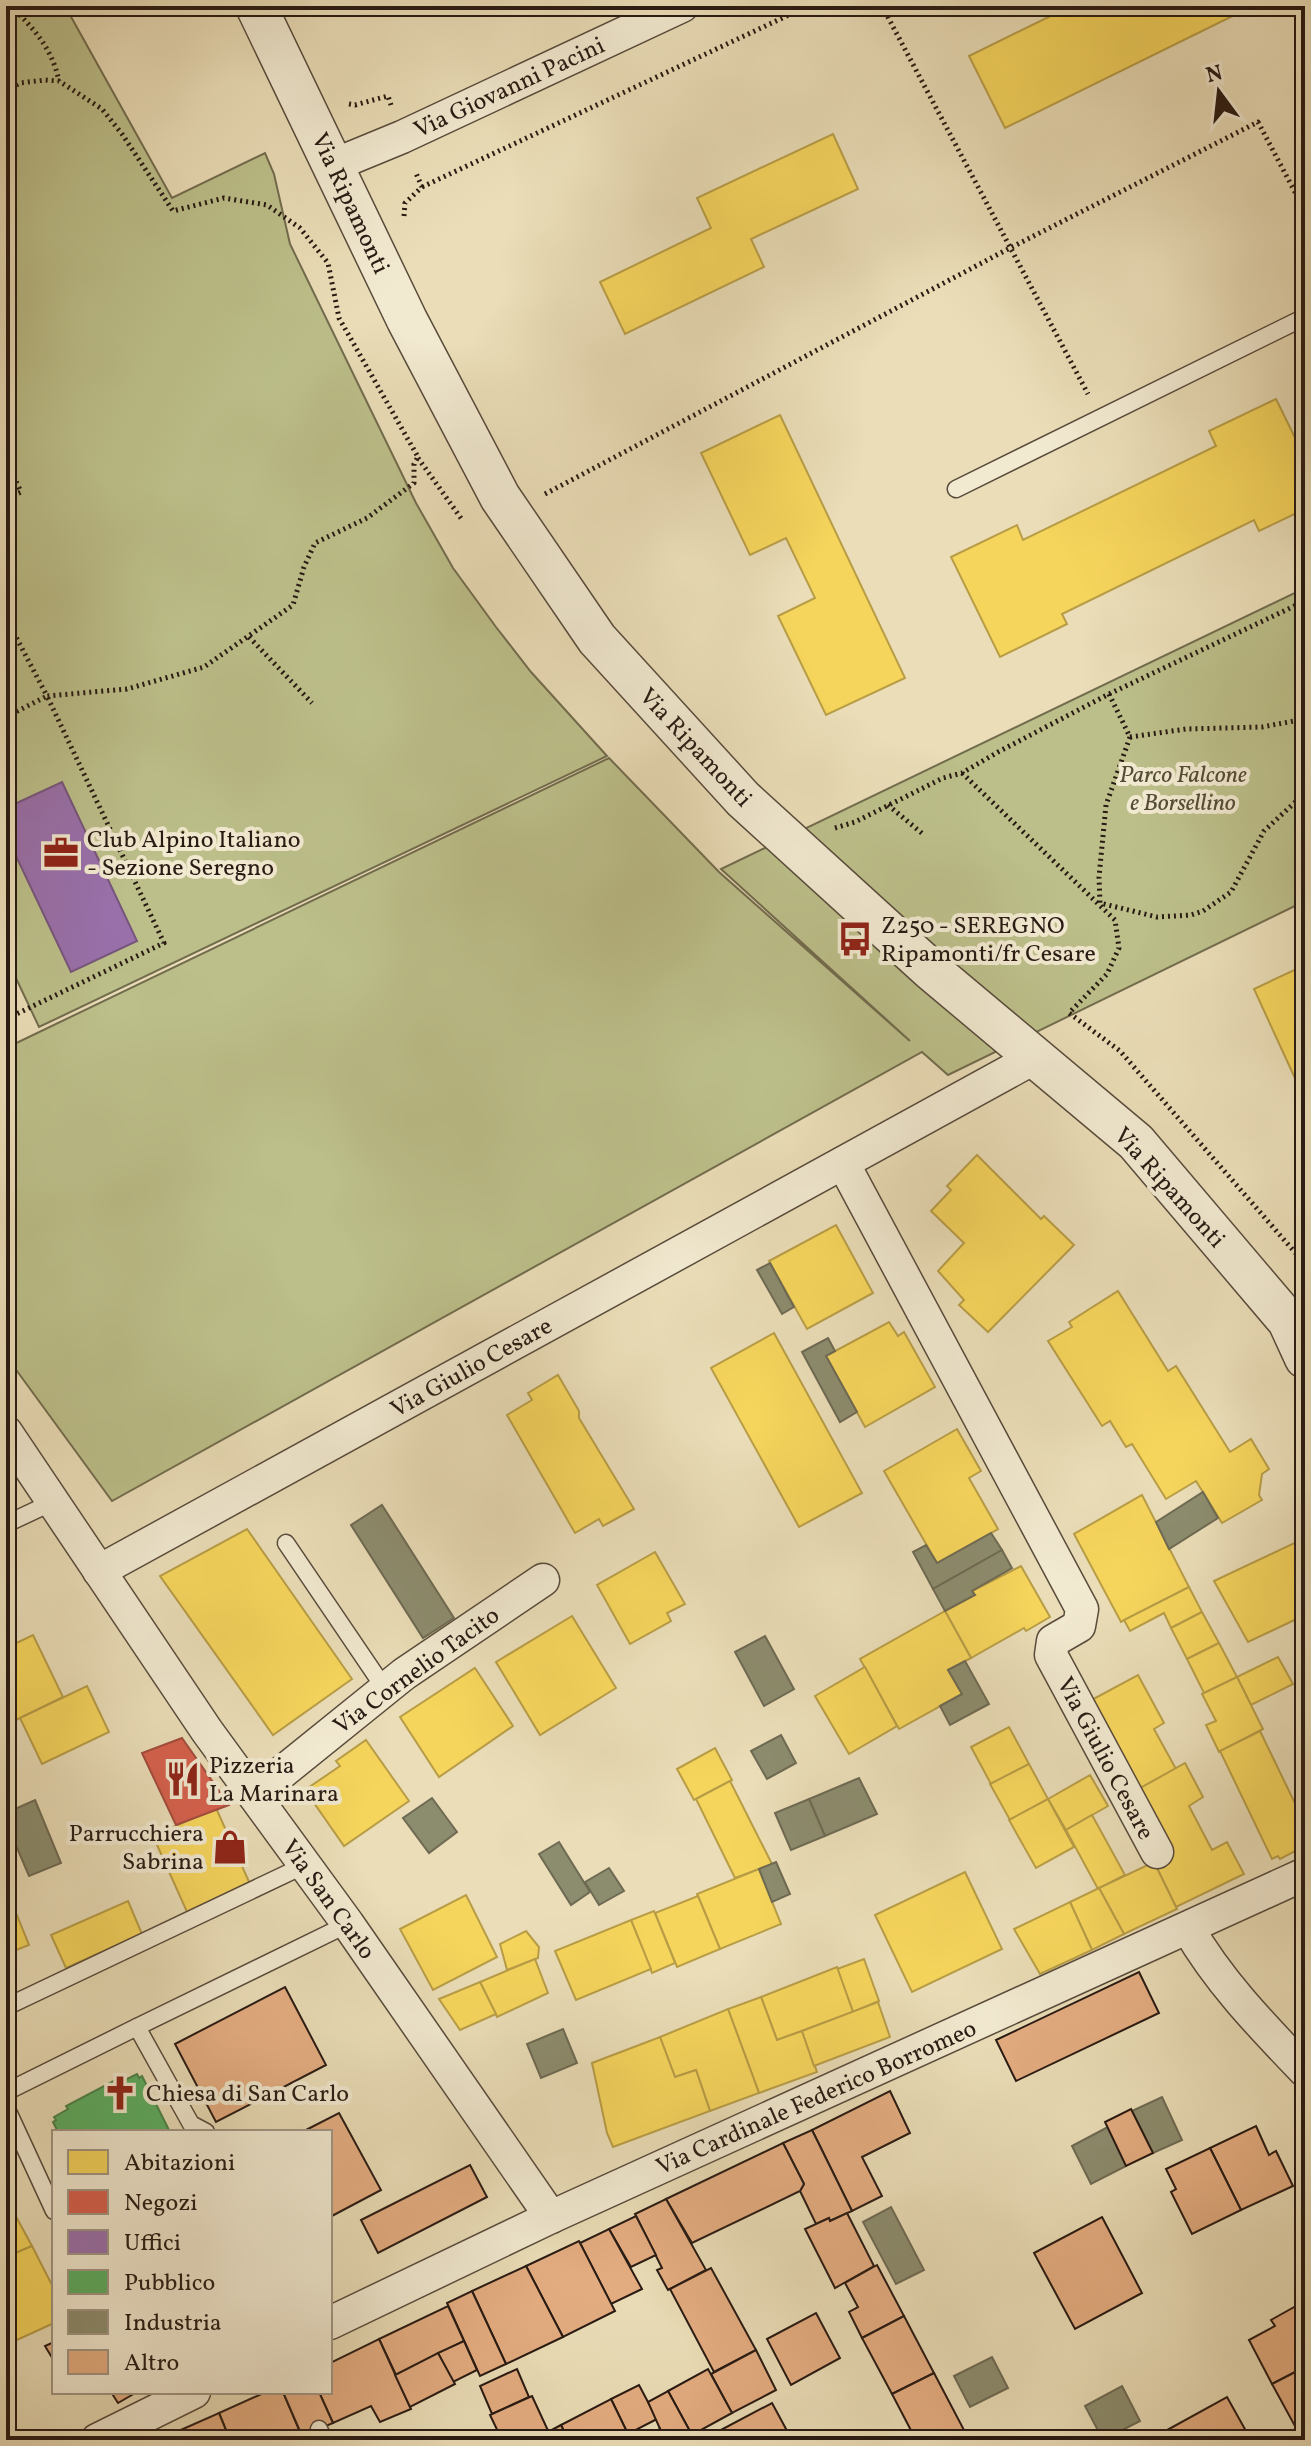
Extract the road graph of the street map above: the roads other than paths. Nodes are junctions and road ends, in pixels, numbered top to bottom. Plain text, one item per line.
1 (256, 6) edge
2 (682, 6) edge
3 (334, 165) junction
4 (1305, 317) edge
5 (956, 489) dead end
6 (1034, 1058) junction
7 (843, 1163) junction
8 (1305, 1358) edge
9 (6, 1432) edge
10 (53, 1502) junction
11 (6, 1524) edge
12 (286, 1543) dead end
13 (99, 1571) junction
14 (543, 1580) dead end
15 (385, 1689) junction
16 (254, 1795) junction
17 (1157, 1852) dead end
18 (305, 1865) junction
19 (1305, 1874) edge
20 (348, 1924) junction
21 (1188, 1928) junction
22 (6, 2007) edge
23 (137, 2027) junction
24 (1305, 2071) edge
25 (6, 2092) edge
26 (6, 2107) edge
27 (202, 2130) edge
28 (52, 2207) edge
29 (551, 2217) junction
30 (332, 2322) edge
31 (190, 2394) edge
32 (97, 2440) edge

1 - 3 street, Via Ripamonti
2 - 3 street, Via Giovanni Pacini
3 - 6 street, Via Ripamonti
4 - 5 lane
6 - 7 street, Via Giulio Cesare
6 - 8 street, Via Ripamonti
7 - 13 street, Via Giulio Cesare
7 - 17 street, Via Giulio Cesare
9 - 10 street, Via San Carlo
10 - 11 lane
10 - 13 street, Via San Carlo
12 - 15 lane
13 - 16 street, Via San Carlo
14 - 15 street, Via Cornelio Tacito
15 - 16 street, Via Cornelio Tacito
16 - 18 street, Via San Carlo
18 - 20 street, Via San Carlo
18 - 22 lane
19 - 21 street, Via Cardinale Federico Borromeo
20 - 23 lane
20 - 29 street, Via San Carlo
21 - 24 street
21 - 29 street, Via Cardinale Federico Borromeo
23 - 25 lane
23 - 27 lane
26 - 28 lane
29 - 30 street, Via Cardinale Federico Borromeo
31 - 32 street

